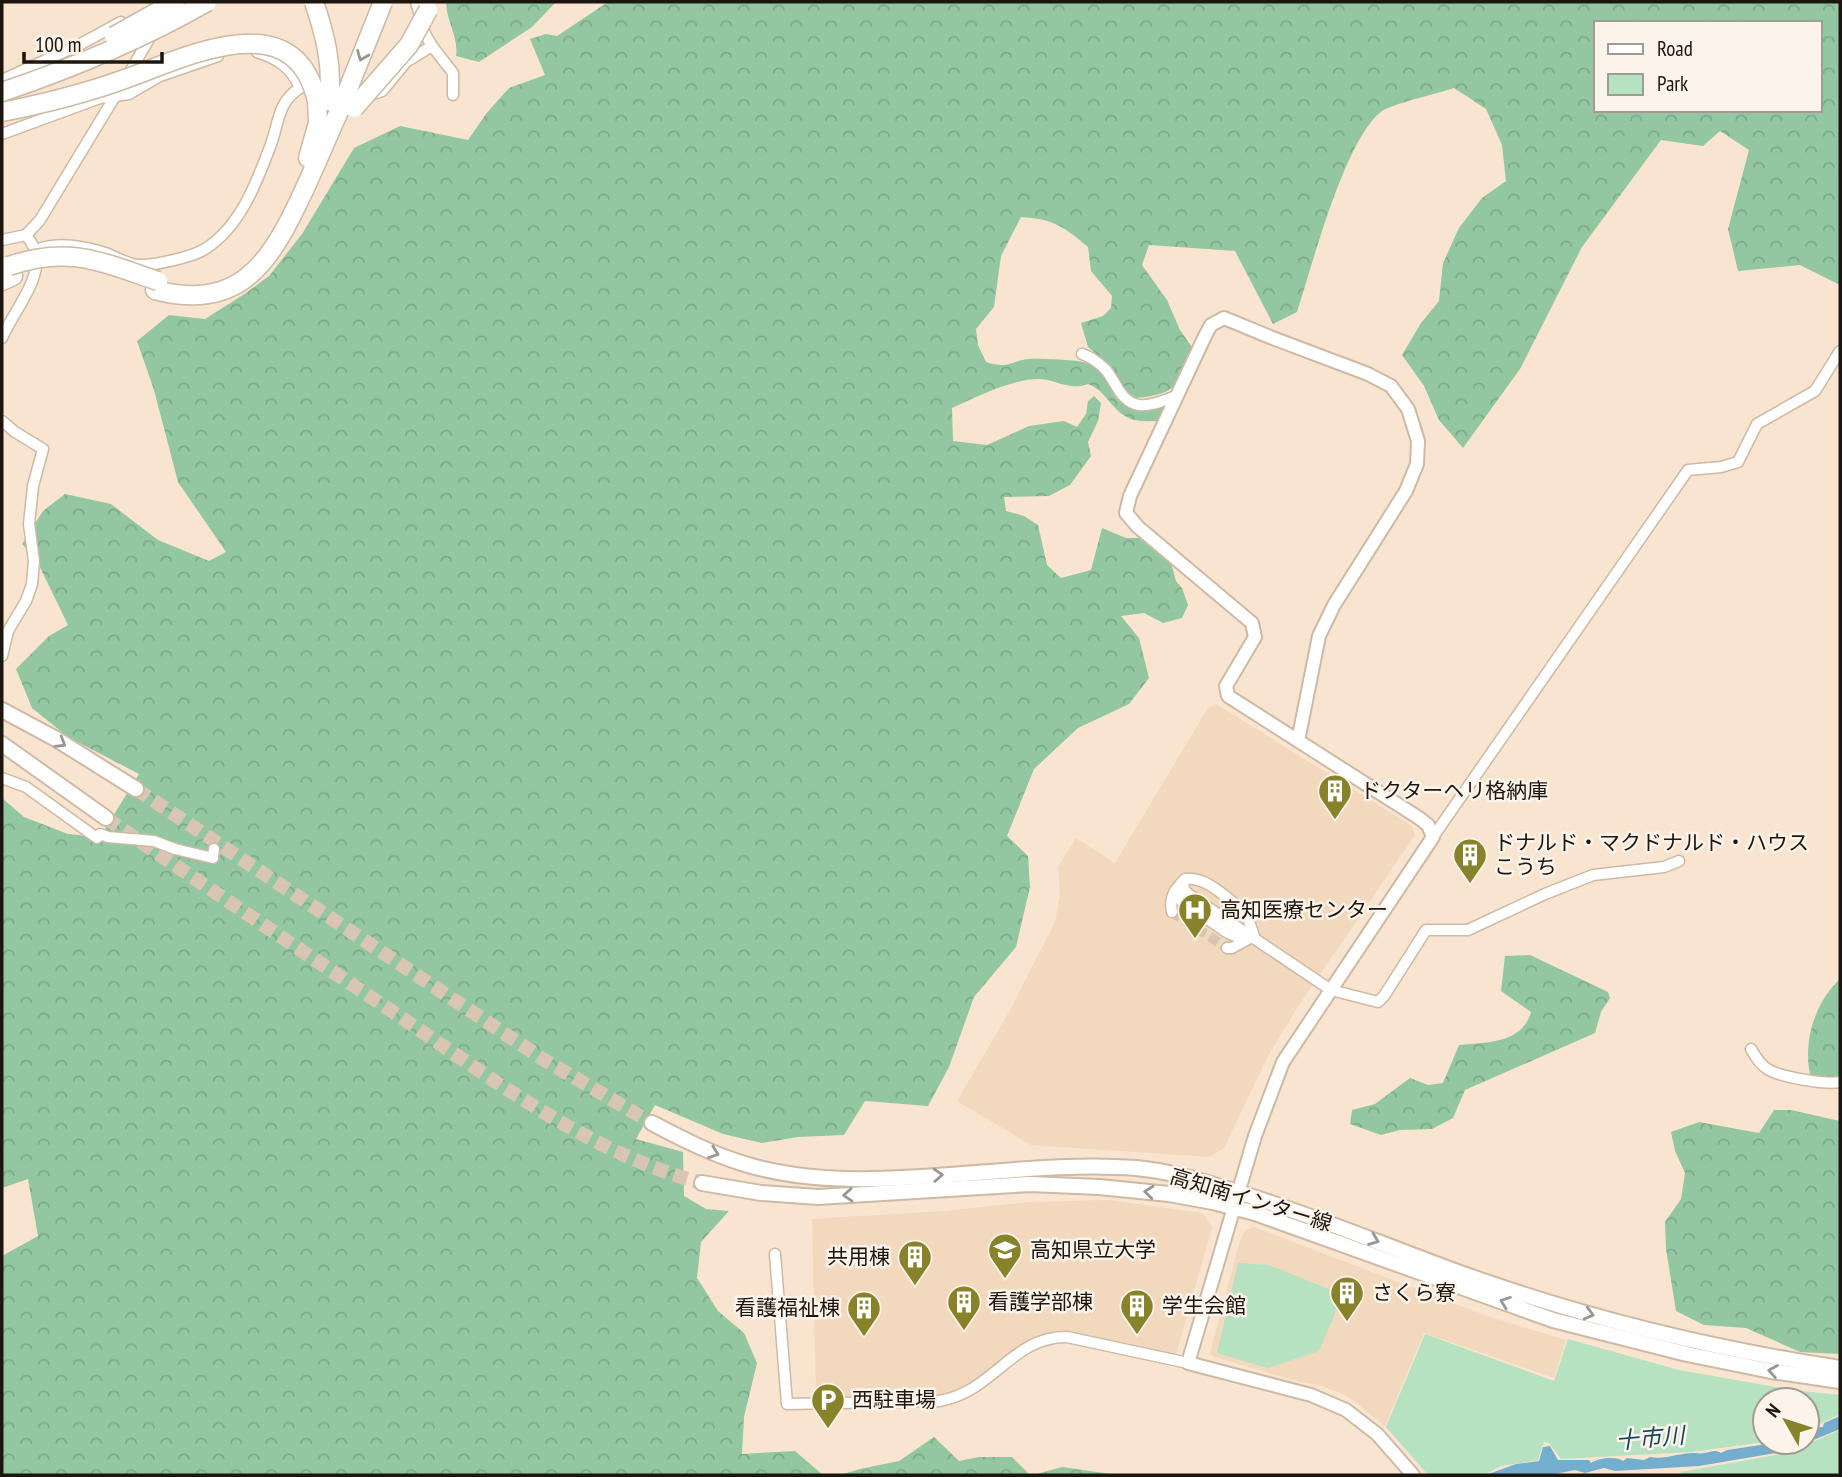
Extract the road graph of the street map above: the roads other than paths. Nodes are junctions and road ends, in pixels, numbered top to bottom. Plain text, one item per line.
1 (158, 2) edge
2 (173, 2) edge
3 (207, 2) edge
4 (314, 2) edge
5 (383, 2) edge
6 (416, 2) edge
7 (429, 2) edge
8 (432, 46) junction
9 (8, 84) edge
10 (300, 88) junction
11 (453, 95) dead end
12 (116, 96) junction
13 (335, 105) junction
14 (2, 112) edge
15 (25, 126) junction
16 (2, 134) edge
17 (26, 235) junction
18 (2, 240) edge
19 (35, 251) junction
20 (6, 273) edge
21 (156, 286) junction
22 (2, 338) edge
23 (1840, 351) edge
24 (1082, 354) dead end
25 (1177, 396) junction
26 (2, 421) edge
27 (2, 656) edge
28 (2, 710) edge
29 (1298, 741) junction
30 (2, 744) edge
31 (2, 778) edge
32 (136, 789) tunnel mouth
33 (106, 818) tunnel mouth
34 (1433, 837) junction
35 (215, 849) dead end
36 (1679, 860) dead end
37 (1183, 882) junction
38 (1175, 891) junction
39 (1172, 912) dead end
40 (1254, 936) junction
41 (1227, 948) dead end
42 (1331, 990) junction
43 (1751, 1049) dead end
44 (1840, 1082) edge
45 (652, 1124) tunnel mouth
46 (702, 1183) tunnel mouth
47 (1239, 1192) junction
48 (1235, 1208) junction
49 (775, 1254) dead end
50 (1188, 1363) junction
51 (1840, 1368) edge
52 (1840, 1381) edge
53 (1413, 1475) edge

1 - 9 street
2 - 9 highway, bridge
2 - 12 street
3 - 9 highway, bridge
4 - 13 highway, bridge
5 -> 13 highway, bridge
6 - 8 street
7 - 13 highway, bridge
8 - 10 street
8 - 11 street
9 - 15 street
10 - 12 street
10 - 19 street
12 - 15 street
12 - 17 street
13 - 14 highway, bridge
13 - 21 highway
13 - 21 highway
15 - 16 street
17 - 18 street
17 - 19 street
19 - 22 street
20 - 21 highway
23 - 34 street
24 - 25 street
25 - 29 street
25 - 29 street
26 - 27 street
28 -> 32 main road
29 - 34 street
30 - 33 main road
31 - 35 street
34 - 42 street
36 - 42 street
37 - 38 street
37 - 40 street
37 - 40 street
38 - 39 street
38 - 40 street
40 - 41 street
40 - 42 street
42 - 47 street
43 - 44 street
45 -> 47 main road, 高知南インター線
48 -> 46 main road, 高知南インター線
47 - 48 street
47 -> 51 main road, 高知南インター線
48 - 50 street
52 -> 48 main road, 高知南インター線
49 - 50 street
50 - 53 street

